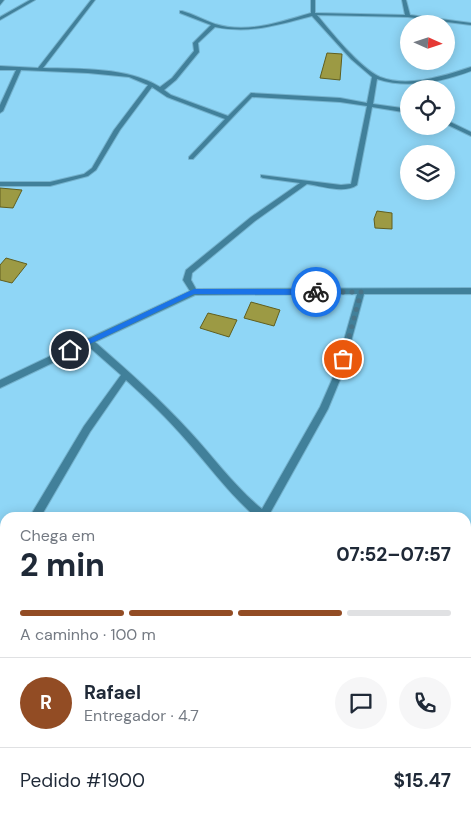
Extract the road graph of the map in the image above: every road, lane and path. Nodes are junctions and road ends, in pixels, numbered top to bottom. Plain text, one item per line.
1 (2, 0) edge
2 (33, 0) edge
3 (93, 0) edge
4 (313, 0) edge
5 (404, 0) edge
6 (0, 4) edge
7 (182, 12) dead end
8 (313, 14) junction
9 (408, 15) edge
10 (400, 16) edge
11 (0, 19) edge
12 (455, 22) edge
13 (471, 24) edge
14 (214, 25) junction
15 (0, 68) edge
16 (471, 69) edge
17 (19, 70) junction
18 (39, 70) junction
19 (375, 76) junction
20 (151, 84) junction
21 (160, 90) junction
22 (370, 106) junction
23 (400, 110) edge
24 (0, 112) edge
25 (227, 118) junction
26 (455, 126) edge
27 (471, 134) edge
28 (191, 158) dead end
29 (263, 176) dead end
30 (306, 182) junction
31 (0, 184) edge
32 (471, 291) edge
33 (194, 292) junction
34 (361, 292) junction
35 (88, 341) junction
36 (126, 374) junction
37 (0, 384) edge
38 (38, 512) edge
39 (258, 512) edge
40 (267, 512) edge

1 - 6 street
2 - 11 street
3 - 18 street
4 - 8 street
5 - 9 street
7 - 14 street
8 - 10 street
8 - 14 street
8 - 19 street
12 - 13 street
14 - 21 street
15 - 17 street
16 - 19 street
17 - 18 street
17 - 24 street
18 - 20 street
19 - 22 street
20 - 21 street
20 - 31 street
21 - 25 street
22 - 23 street
22 - 25 street
22 - 30 street
25 - 28 street
26 - 27 street
29 - 30 street
30 - 33 street
32 - 34 street
33 - 34 street
33 - 35 street
34 - 40 street
35 - 36 street
35 - 37 street
36 - 38 street
36 - 39 street

